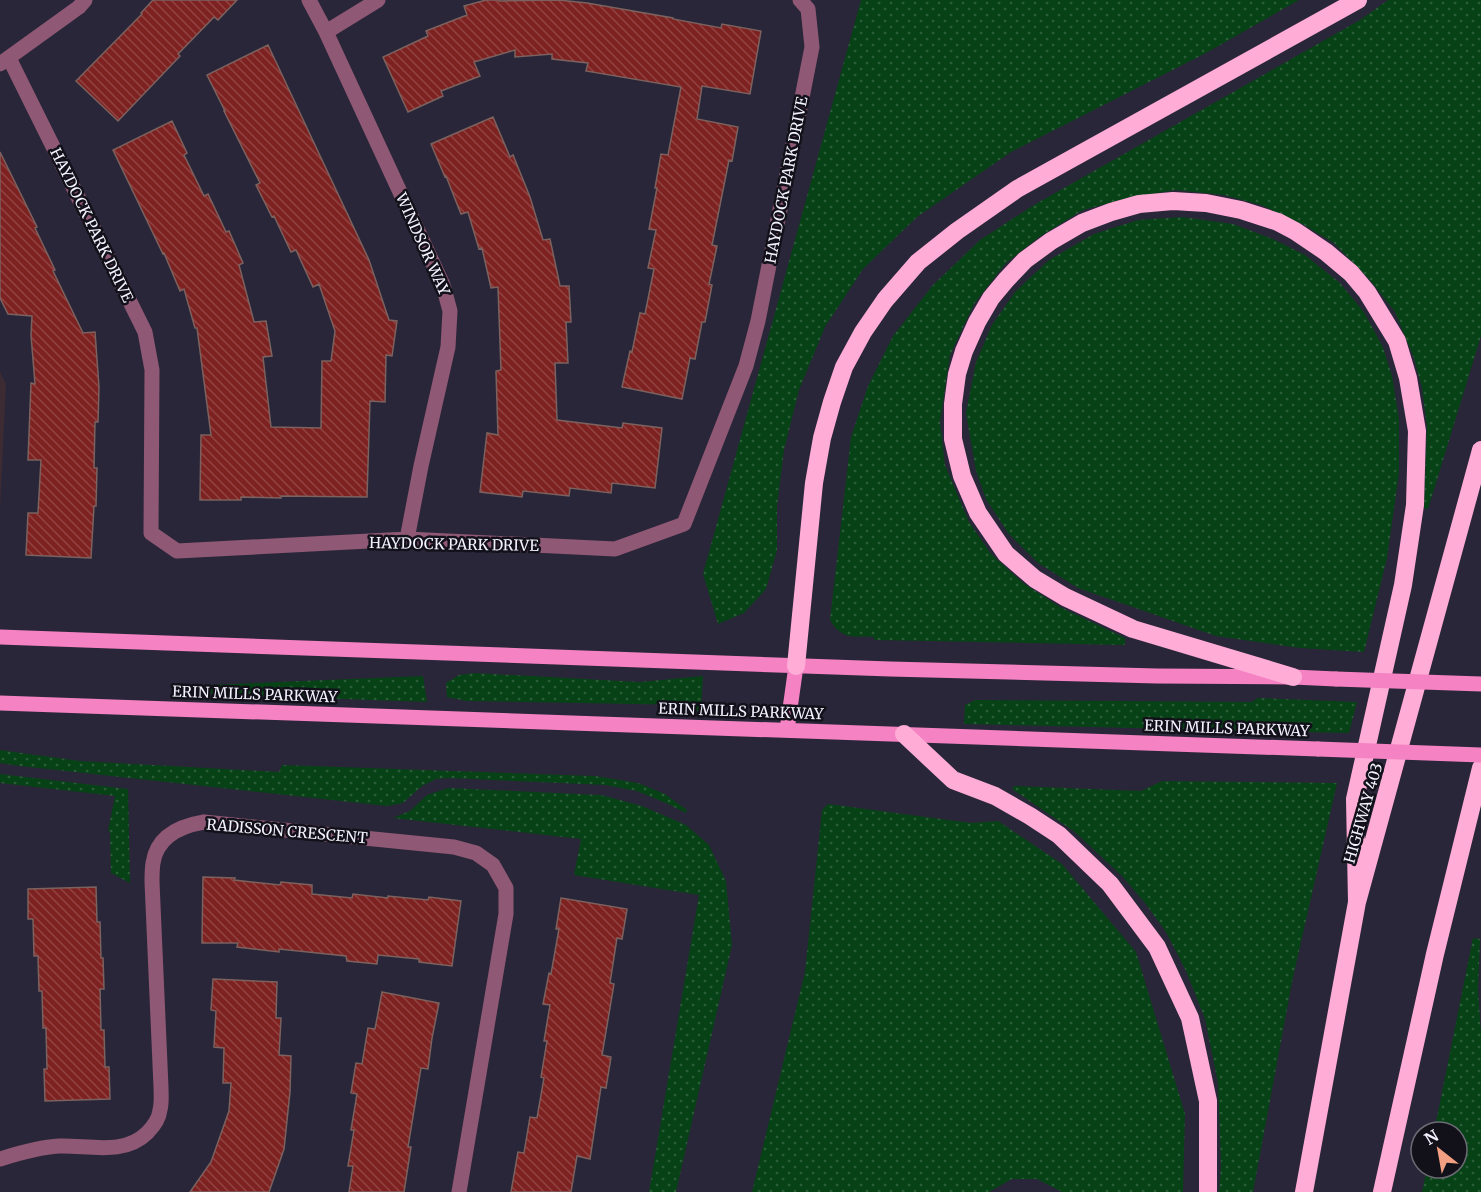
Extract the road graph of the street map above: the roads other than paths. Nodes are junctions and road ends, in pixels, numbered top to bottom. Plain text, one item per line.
1 (85, 0) edge
2 (309, 0) edge
3 (378, 0) edge
4 (800, 0) edge
5 (1358, 0) edge
6 (326, 32) junction
7 (5, 61) edge
8 (1481, 450) edge
9 (407, 539) junction
10 (0, 637) edge
11 (796, 666) junction
12 (1293, 677) junction
13 (1481, 684) edge
14 (0, 703) edge
15 (787, 730) junction
16 (904, 734) junction
17 (1481, 755) edge
18 (1481, 768) edge
19 (1357, 902) junction
20 (0, 1159) edge
21 (459, 1192) edge
22 (1208, 1192) edge
23 (1304, 1192) edge
24 (1382, 1192) edge

1 - 7 street
2 - 6 street, WINDSOR WAY
3 - 6 street
4 - 9 street, HAYDOCK PARK DRIVE
5 - 11 highway
6 - 9 street, WINDSOR WAY
7 - 9 street, HAYDOCK PARK DRIVE
8 - 19 highway, HIGHWAY 403
10 - 11 main road
11 - 12 main road
11 - 15 main road
12 - 13 main road, bridge
12 - 19 highway
14 - 15 main road, ERIN MILLS PARKWAY
15 - 16 main road, ERIN MILLS PARKWAY
16 - 17 main road, ERIN MILLS PARKWAY, bridge
16 - 22 highway
18 - 24 highway
19 - 23 highway, HIGHWAY 403
20 - 21 street, RADISSON CRESCENT

